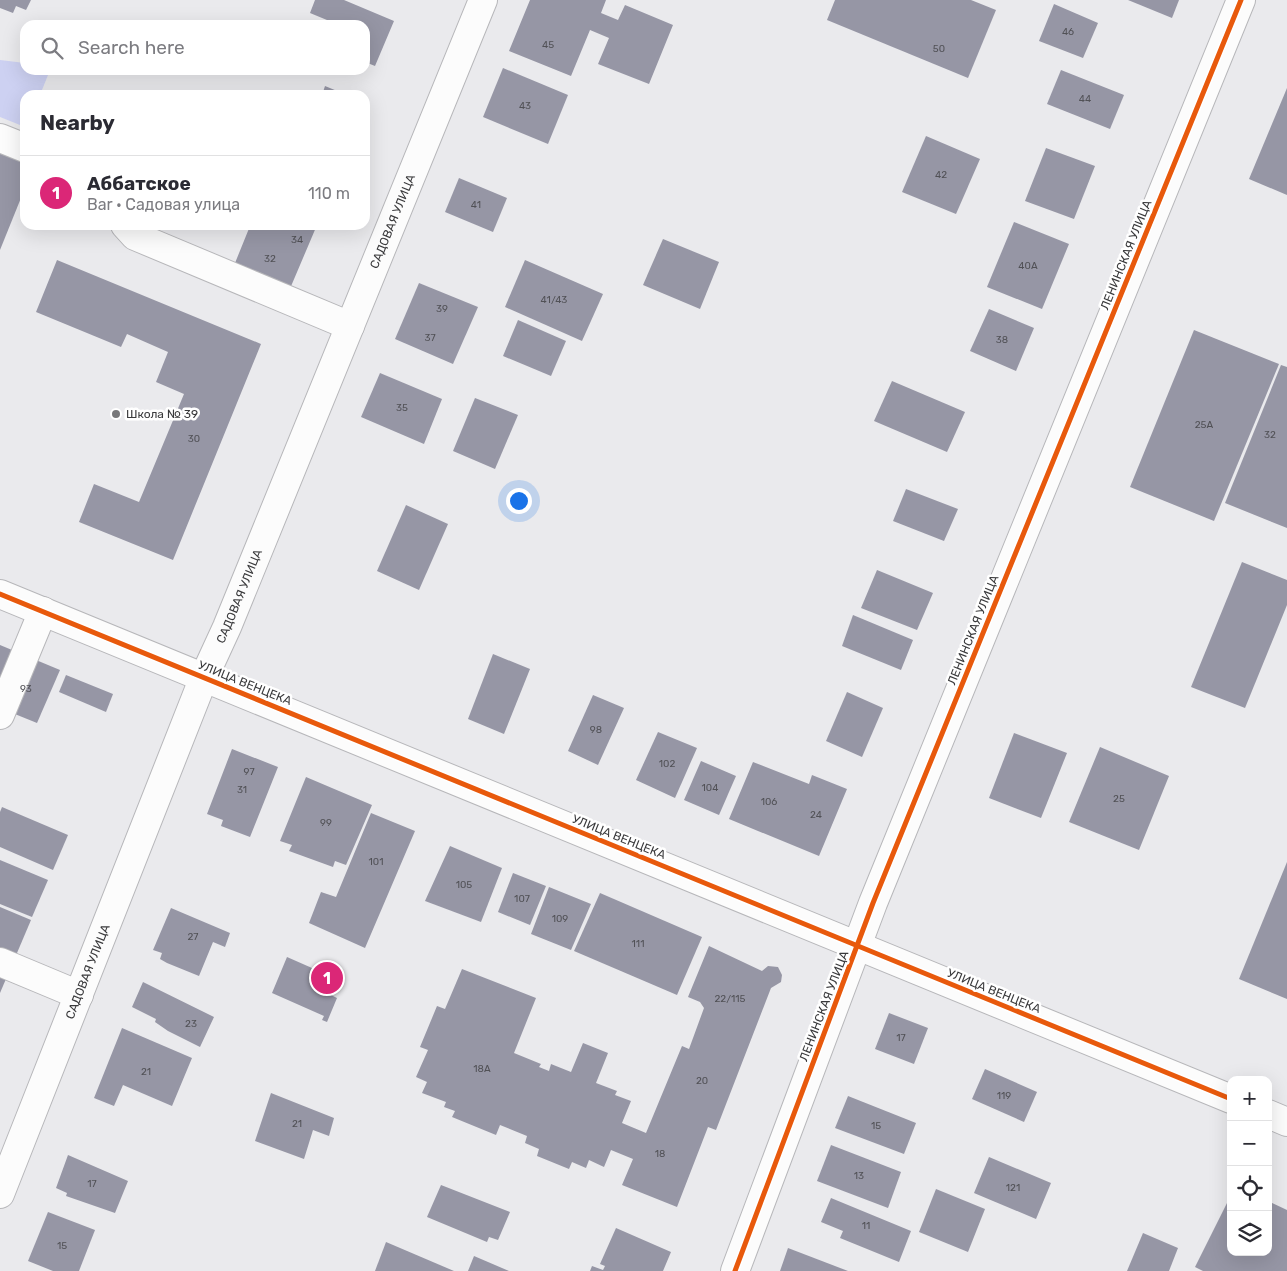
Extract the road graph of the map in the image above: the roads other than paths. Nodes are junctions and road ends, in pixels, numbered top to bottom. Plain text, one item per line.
1 (483, 0) edge
2 (1241, 0) edge
3 (0, 138) edge
4 (20, 146) edge
5 (130, 230) edge
6 (350, 326) junction
7 (0, 594) edge
8 (43, 611) junction
9 (204, 677) junction
10 (0, 715) edge
11 (858, 945) junction
12 (0, 962) edge
13 (79, 995) junction
14 (1227, 1097) edge
15 (1272, 1116) edge
16 (1287, 1122) edge
17 (8, 1151) edge
18 (0, 1194) edge
19 (735, 1271) edge

1 - 6 street, САДОВАЯ УЛИЦА
2 - 11 street, ЛЕНИНСКАЯ УЛИЦА
3 - 4 street
5 - 6 street
6 - 9 street, САДОВАЯ УЛИЦА
7 - 8 street, УЛИЦА ВЕНЦЕКА
8 - 9 street, УЛИЦА ВЕНЦЕКА
8 - 10 street
9 - 11 street, УЛИЦА ВЕНЦЕКА
9 - 13 street, САДОВАЯ УЛИЦА
11 - 14 street, УЛИЦА ВЕНЦЕКА
11 - 19 street, ЛЕНИНСКАЯ УЛИЦА
12 - 13 street
13 - 17 street, САДОВАЯ УЛИЦА
15 - 16 street
17 - 18 street, САДОВАЯ УЛИЦА

